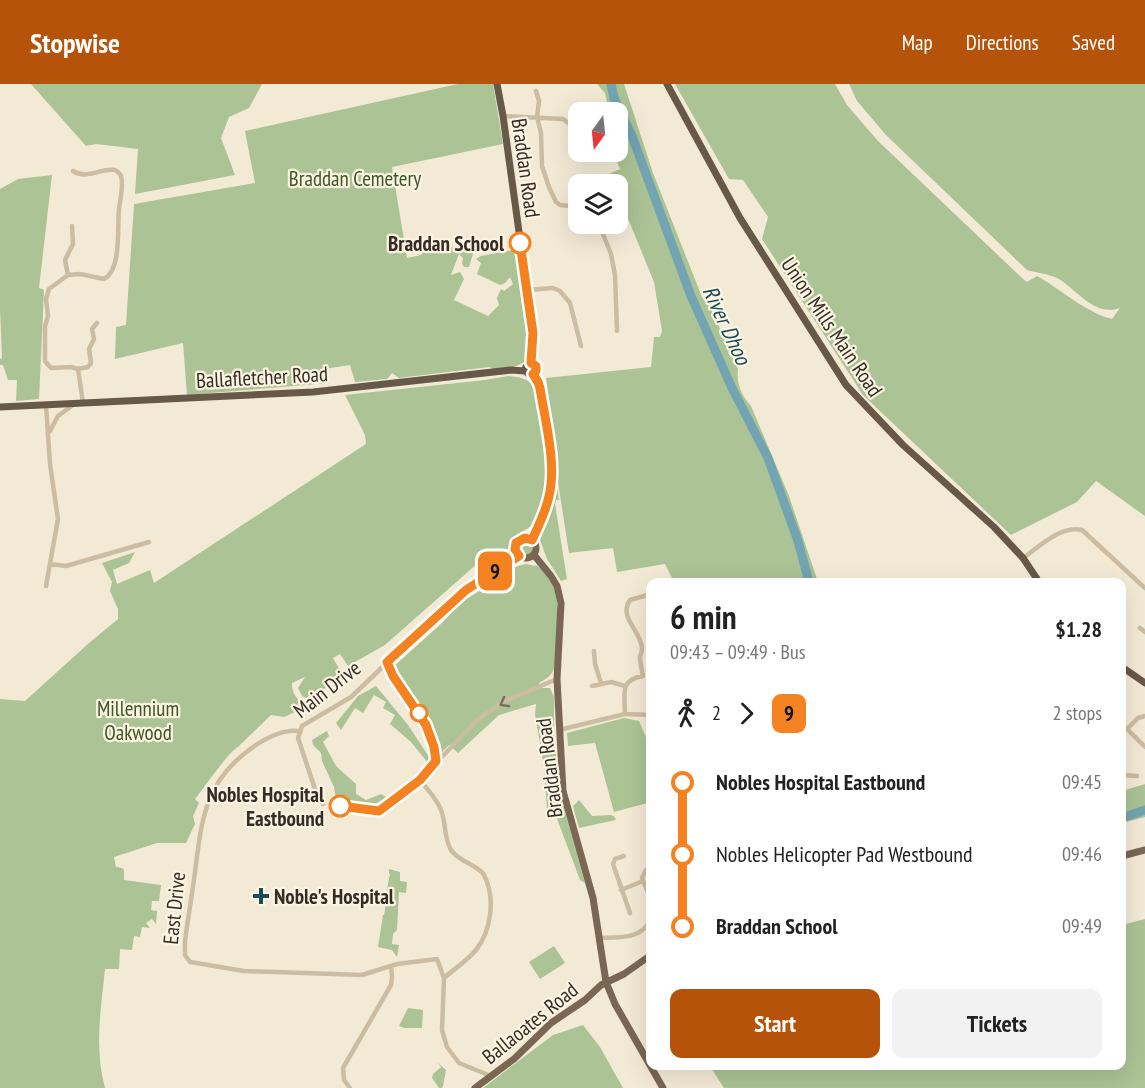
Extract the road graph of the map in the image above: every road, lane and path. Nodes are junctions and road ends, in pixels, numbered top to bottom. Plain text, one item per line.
1 (497, 84) edge
2 (667, 84) edge
3 (536, 91) dead end
4 (503, 116) junction
5 (537, 117) junction
6 (568, 123) edge
7 (73, 171) dead end
8 (568, 206) edge
9 (72, 226) dead end
10 (603, 234) edge
11 (68, 275) junction
12 (527, 290) junction
13 (97, 323) dead end
14 (617, 331) dead end
15 (582, 346) dead end
16 (78, 369) junction
17 (529, 372) junction
18 (81, 403) junction
19 (46, 405) junction
20 (0, 407) edge
21 (49, 437) junction
22 (532, 540) junction
23 (149, 542) dead end
24 (534, 555) junction
25 (519, 556) junction
26 (1023, 558) junction
27 (50, 564) junction
28 (1036, 578) edge
29 (46, 586) dead end
30 (1145, 588) edge
31 (646, 595) edge
32 (1140, 628) dead end
33 (1145, 632) edge
34 (594, 651) dead end
35 (387, 662) junction
36 (1126, 670) edge
37 (643, 676) joint
38 (557, 679) junction
39 (601, 683) junction
40 (1145, 683) edge
41 (592, 686) dead end
42 (625, 686) junction
43 (625, 714) junction
44 (646, 715) edge
45 (1145, 716) edge
46 (1127, 729) joint
47 (559, 730) junction
48 (299, 731) junction
49 (1145, 747) edge
50 (436, 761) junction
51 (1126, 775) edge
52 (1137, 776) dead end
53 (323, 804) dead end
54 (1145, 850) edge
55 (1126, 855) edge
56 (624, 856) dead end
57 (646, 871) edge
58 (643, 881) junction
59 (646, 888) edge
60 (621, 890) junction
61 (630, 913) dead end
62 (646, 927) edge
63 (599, 938) junction
64 (646, 959) edge
65 (391, 966) junction
66 (444, 978) junction
67 (606, 982) junction
68 (646, 1058) edge
69 (653, 1070) edge
70 (491, 1076) junction
71 (350, 1088) edge
72 (475, 1088) edge
73 (663, 1088) edge

1 - 4 highway, Braddan Road
2 - 26 highway, Union Mills Main Road
3 - 5 street
4 - 5 street
4 - 12 highway, Braddan Road
5 - 6 street
5 - 8 street
7 - 11 street
9 - 11 street
10 - 14 street
11 - 16 street
12 - 15 street
12 - 17 highway, Braddan Road
13 - 16 street
16 - 18 street
17 - 18 highway, Ballafletcher Road
17 - 22 main road
18 - 19 highway, Ballafletcher Road
18 - 21 street
19 - 20 highway, Ballafletcher Road
19 - 21 street
21 - 27 street
22 - 24 main road
22 - 25 main road
23 - 27 street
24 - 25 main road
24 - 38 main road, Braddan Road
25 - 35 street, Main Drive
26 - 28 highway, Union Mills Main Road
26 - 30 street
27 - 29 street
31 - 37 street
32 - 33 street
34 - 39 street
35 - 48 street, Main Drive
35 - 50 street
36 - 40 highway
37 - 42 street
38 - 47 main road, Braddan Road
38 -> 50 street
39 - 41 street
39 - 42 street
42 - 43 street
43 - 44 street
43 - 47 street
45 - 46 street
46 - 49 street
47 - 63 main road, Braddan Road
48 - 53 street, Main Drive
48 - 65 street, East Drive
50 - 66 street
51 - 52 street
54 - 55 main road
56 - 60 street
57 - 58 street
58 - 59 street
58 - 60 street
60 - 61 street
62 - 63 street
63 - 67 main road, Braddan Road
64 - 67 main road, Ballaoates Road
65 - 66 street, East Drive
65 - 71 street
66 - 70 street
67 - 68 main road, Braddan Road
67 - 70 main road, Ballaoates Road
69 - 73 main road, Braddan Road
70 - 72 main road, Ballaoates Road

